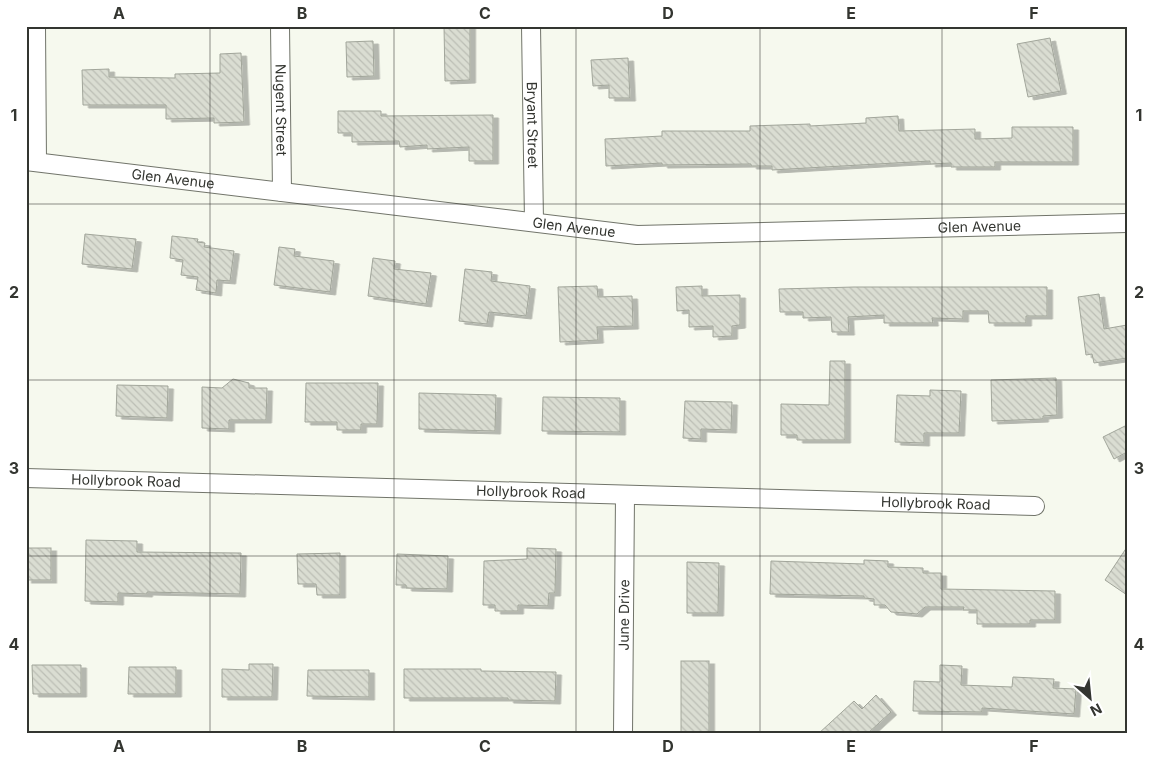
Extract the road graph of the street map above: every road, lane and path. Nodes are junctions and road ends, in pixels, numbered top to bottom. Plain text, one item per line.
1 (36, 26) edge
2 (280, 26) edge
3 (531, 26) edge
4 (32, 162) edge
5 (282, 192) junction
6 (534, 222) junction
7 (1127, 223) edge
8 (26, 478) edge
9 (625, 496) junction
10 (1035, 506) dead end
11 (623, 734) edge

1 - 4 street
2 - 5 street, Nugent Street
3 - 6 street, Bryant Street
4 - 5 street, Glen Avenue
5 - 6 street, Glen Avenue
6 - 7 street, Glen Avenue
8 - 9 street, Hollybrook Road
9 - 10 street, Hollybrook Road
9 - 11 street, June Drive

